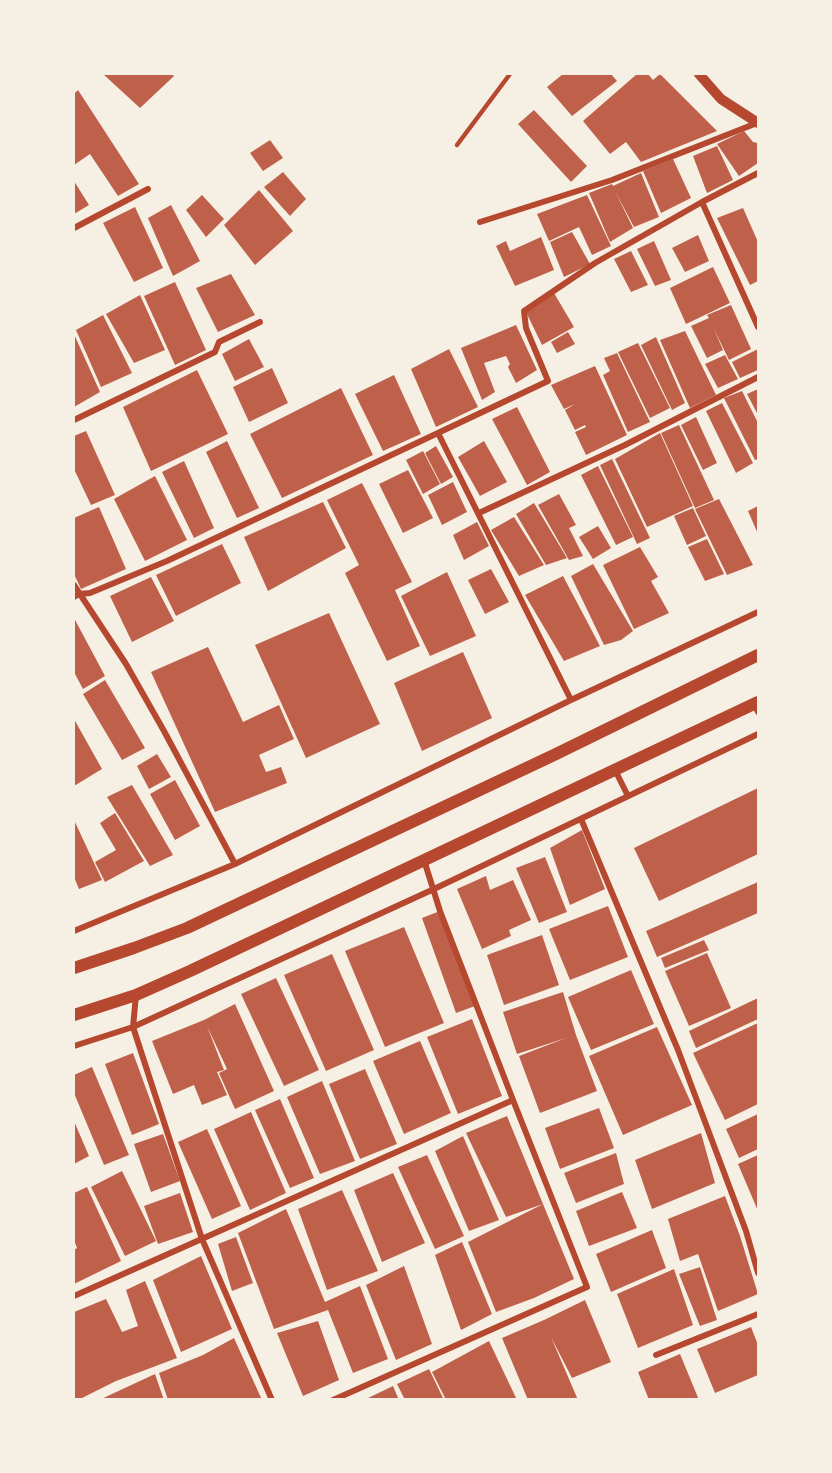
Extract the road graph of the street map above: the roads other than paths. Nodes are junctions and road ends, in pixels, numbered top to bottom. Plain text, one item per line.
1 (510, 74) edge
2 (699, 74) edge
3 (758, 123) edge
4 (457, 145) dead end
5 (759, 173) edge
6 (148, 189) dead end
7 (702, 202) junction
8 (480, 222) dead end
9 (74, 228) edge
10 (260, 322) dead end
11 (759, 327) edge
12 (759, 377) edge
13 (74, 420) edge
14 (438, 433) junction
15 (479, 513) junction
16 (74, 585) edge
17 (76, 595) edge
18 (759, 612) edge
19 (759, 655) edge
20 (571, 700) junction
21 (757, 706) edge
22 (759, 734) edge
23 (615, 769) junction
24 (628, 796) junction
25 (581, 819) junction
26 (424, 860) junction
27 (235, 864) junction
28 (434, 889) junction
29 (74, 932) edge
30 (74, 968) edge
31 (136, 995) junction
32 (74, 1015) edge
33 (133, 1027) junction
34 (74, 1046) edge
35 (513, 1100) junction
36 (201, 1239) junction
37 (759, 1273) edge
38 (74, 1296) edge
39 (759, 1314) edge
40 (656, 1355) dead end
41 (272, 1400) edge
42 (333, 1400) edge

1 - 4 lane
2 - 3 street
3 - 8 street
5 - 7 street
6 - 9 street
7 - 11 street
7 - 14 street
10 - 13 street
12 - 15 street
14 - 15 street
14 - 17 street
15 - 20 street
16 - 17 street
17 - 27 street
18 - 20 street
19 - 30 main road
20 - 27 street
21 - 23 main road
22 - 24 street
23 - 24 street
23 - 26 main road
24 - 25 street
25 - 28 street
25 - 37 street
26 - 28 street
26 - 31 main road
27 - 29 street
28 - 33 street
28 - 35 street
31 - 32 main road
31 - 33 street
33 - 34 street
33 - 36 street
35 - 36 street
35 - 42 street
36 - 38 street
36 - 41 street
39 - 40 street

